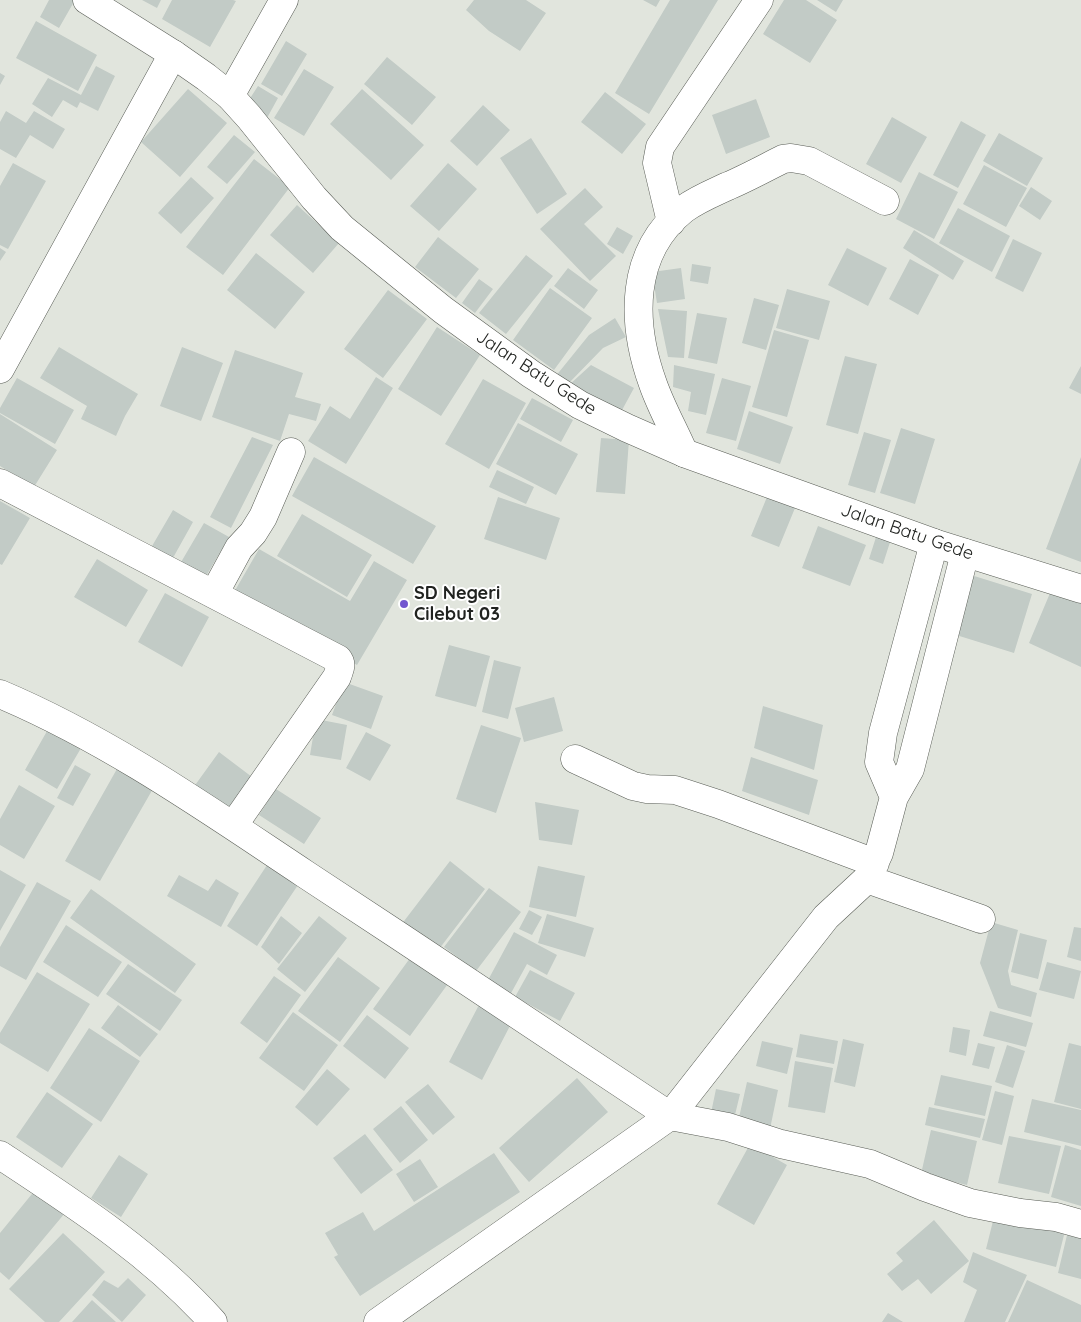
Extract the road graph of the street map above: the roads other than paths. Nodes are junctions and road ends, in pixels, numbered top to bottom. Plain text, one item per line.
1 (87, 0) edge
2 (284, 0) edge
3 (752, 3) edge
4 (173, 54) junction
5 (230, 96) junction
6 (886, 201) dead end
7 (671, 222) junction
8 (10, 329) edge
9 (0, 369) edge
10 (291, 452) dead end
11 (684, 453) junction
12 (0, 483) edge
13 (934, 543) junction
14 (965, 553) junction
15 (1081, 589) edge
16 (214, 594) junction
17 (0, 694) edge
18 (575, 759) dead end
19 (894, 797) junction
20 (233, 826) junction
21 (871, 871) junction
22 (981, 919) dead end
23 (670, 1116) junction
24 (0, 1155) edge
25 (1081, 1224) edge
26 (213, 1322) edge
27 (378, 1322) edge

1 - 4 street, Jalan Batu Gede
2 - 5 street
3 - 7 street
4 - 5 street, Jalan Batu Gede
4 - 8 street
5 - 11 street, Jalan Batu Gede
6 - 7 street
7 - 11 street
8 - 9 street
10 - 16 street
11 - 13 street, Jalan Batu Gede
12 - 16 street
13 - 14 street, Jalan Batu Gede
13 - 19 street
14 - 15 street, Jalan Batu Gede
14 - 19 street
16 - 20 street
17 - 20 street
18 - 21 street
19 - 21 street
20 - 23 street
21 - 22 street
21 - 23 street
23 - 25 street
23 - 27 street
24 - 26 street

